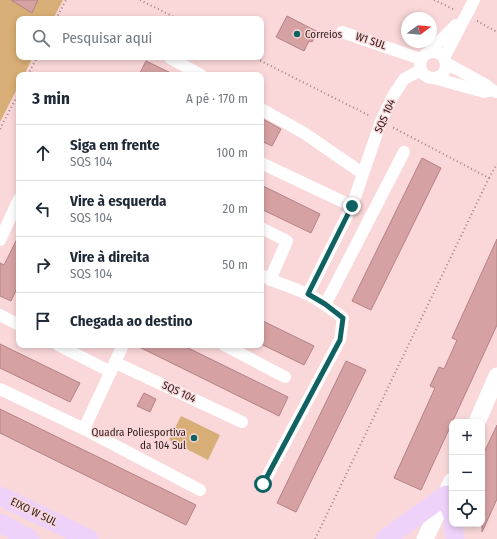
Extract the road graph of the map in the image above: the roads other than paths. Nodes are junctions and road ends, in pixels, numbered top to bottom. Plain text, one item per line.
1 (474, 0) edge
2 (466, 15) junction
3 (342, 32) dead end
4 (174, 60) edge
5 (424, 60) junction
6 (445, 60) junction
7 (196, 72) edge
8 (434, 78) junction
9 (494, 91) edge
10 (264, 111) edge
11 (404, 152) dead end
12 (264, 164) edge
13 (362, 173) junction
14 (16, 205) edge
15 (352, 206) junction
16 (264, 230) edge
17 (0, 240) edge
18 (265, 277) edge
19 (308, 294) junction
20 (325, 304) junction
21 (0, 315) edge
22 (16, 323) edge
23 (65, 348) edge
24 (122, 348) edge
25 (230, 348) edge
26 (113, 368) junction
27 (497, 376) edge
28 (285, 377) dead end
29 (0, 389) edge
30 (478, 419) edge
31 (242, 422) dead end
32 (84, 429) junction
33 (263, 484) dead end
34 (449, 488) edge
35 (200, 490) dead end
36 (0, 496) edge
37 (0, 523) edge
38 (453, 527) edge
39 (30, 539) edge
40 (89, 539) edge
41 (385, 539) edge
42 (425, 539) edge
43 (455, 539) edge

1 - 2 street
2 - 5 street, SQS 104
2 - 6 street
3 - 5 street, W1 SUL
4 - 7 street
5 - 6 street
5 - 8 street
5 - 13 street, SQS 104
6 - 8 street
6 - 9 street
8 - 9 street
10 - 13 street
11 - 20 street
12 - 15 street
13 - 15 street, SQS 104
14 - 17 street
15 - 19 street, SQS 104
16 - 18 street
18 - 19 street
19 - 20 street
20 - 33 street
21 - 22 street
23 - 26 street, SQS 104
24 - 26 street
25 - 28 street
26 - 31 street, SQS 104
26 - 32 street
27 - 30 street
29 - 32 street
32 - 35 street
34 - 41 main road
34 - 42 street
36 - 40 main road, EIXO W SUL
37 - 39 main road
38 - 43 main road

